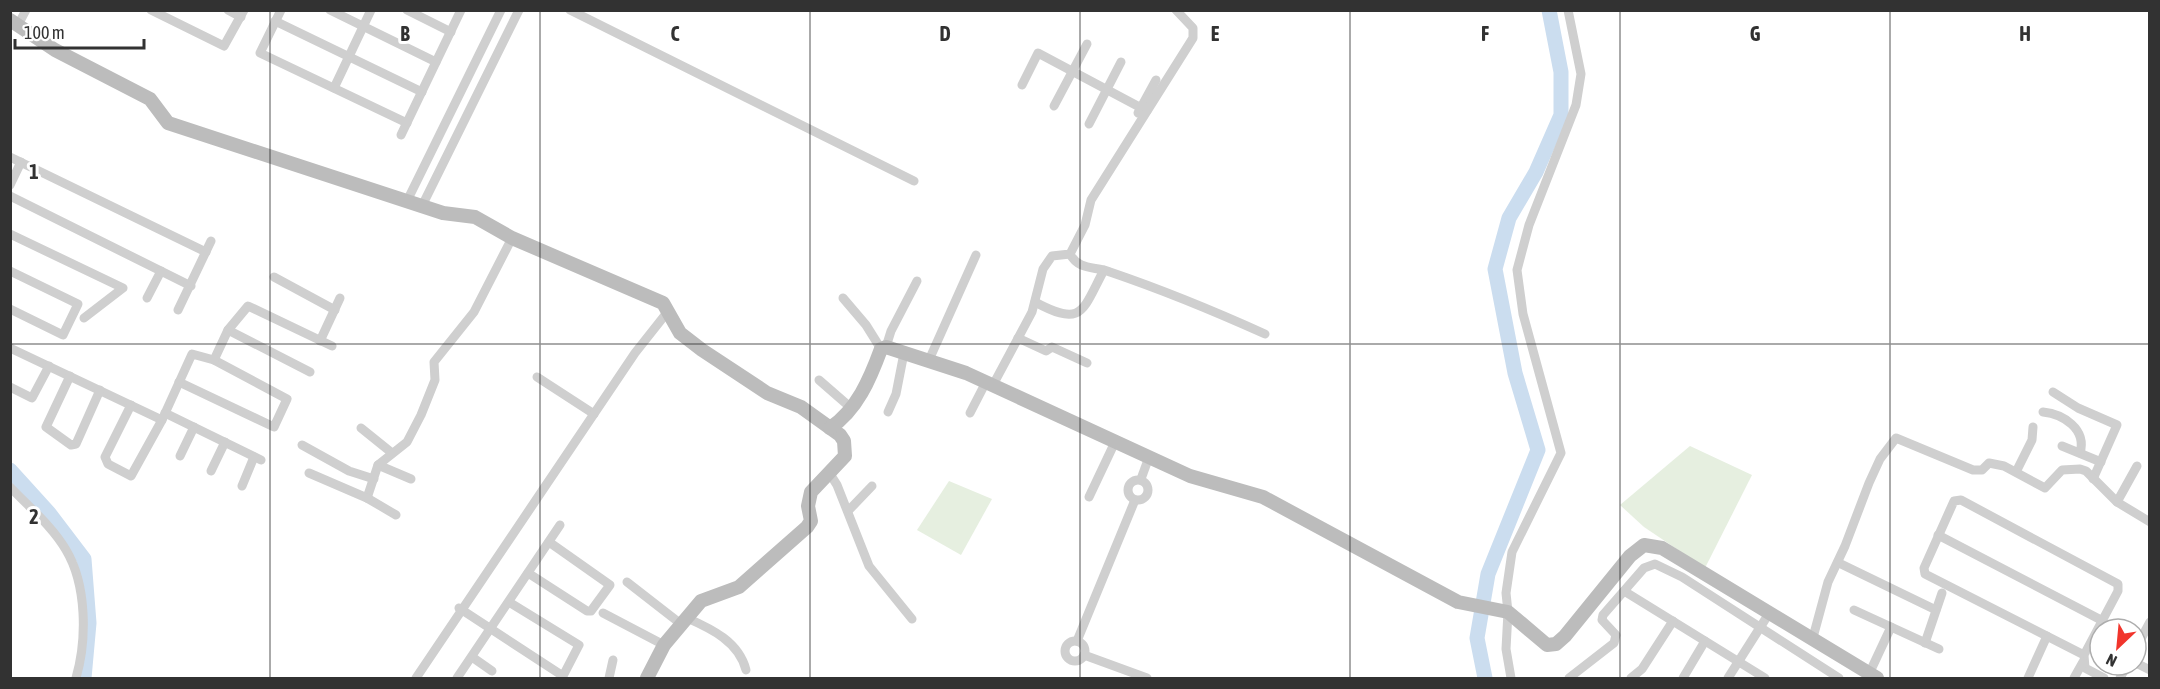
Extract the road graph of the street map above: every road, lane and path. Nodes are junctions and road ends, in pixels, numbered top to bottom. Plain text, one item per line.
1 (26, 10) edge
2 (228, 10) edge
3 (281, 10) edge
4 (330, 10) edge
5 (371, 10) edge
6 (407, 10) edge
7 (461, 10) edge
8 (501, 10) edge
9 (519, 10) edge
10 (570, 10) edge
11 (1176, 10) edge
12 (1568, 10) edge
13 (153, 11) edge
14 (242, 14) edge
15 (275, 21) junction
16 (14, 23) edge
17 (363, 26) junction
18 (451, 32) junction
19 (1087, 44) dead end
20 (349, 57) junction
21 (436, 62) junction
22 (1121, 62) dead end
23 (1072, 71) junction
24 (1156, 80) dead end
25 (1022, 85) dead end
26 (334, 88) junction
27 (1107, 90) junction
28 (422, 92) junction
29 (1054, 106) dead end
30 (1144, 109) junction
31 (407, 123) junction
32 (1089, 124) dead end
33 (401, 135) dead end
34 (1122, 144) dead end
35 (10, 156) edge
36 (21, 162) junction
37 (914, 181) dead end
38 (10, 185) edge
39 (10, 196) edge
40 (407, 201) junction
41 (422, 206) junction
42 (10, 234) edge
43 (512, 238) junction
44 (211, 241) dead end
45 (206, 252) junction
46 (1070, 254) junction
47 (976, 255) dead end
48 (1104, 270) junction
49 (10, 271) edge
50 (161, 271) junction
51 (274, 277) dead end
52 (917, 282) dead end
53 (191, 286) junction
54 (147, 298) dead end
55 (340, 298) dead end
56 (843, 298) dead end
57 (1035, 302) junction
58 (10, 309) edge
59 (178, 310) dead end
60 (334, 310) junction
61 (669, 310) junction
62 (84, 318) dead end
63 (228, 330) junction
64 (1265, 334) dead end
65 (1018, 338) junction
66 (320, 341) junction
67 (332, 346) dead end
68 (10, 348) edge
69 (884, 348) junction
70 (904, 353) junction
71 (214, 360) junction
72 (929, 360) junction
73 (1087, 363) dead end
74 (49, 366) junction
75 (310, 372) dead end
76 (70, 376) junction
77 (537, 377) dead end
78 (819, 381) dead end
79 (179, 382) junction
80 (989, 384) junction
81 (10, 387) edge
82 (100, 390) junction
83 (2053, 392) dead end
84 (131, 405) junction
85 (850, 407) junction
86 (888, 412) dead end
87 (2043, 412) dead end
88 (970, 413) dead end
89 (594, 414) junction
90 (164, 416) junction
91 (194, 427) junction
92 (2033, 427) dead end
93 (361, 428) dead end
94 (830, 429) junction
95 (225, 442) junction
96 (1115, 442) junction
97 (302, 445) dead end
98 (2062, 446) dead end
99 (392, 453) junction
100 (2080, 453) junction
101 (180, 456) dead end
102 (1149, 457) junction
103 (2101, 462) junction
104 (378, 465) junction
105 (2137, 466) dead end
106 (211, 471) dead end
107 (2016, 472) junction
108 (309, 473) dead end
109 (830, 474) junction
110 (374, 479) junction
111 (411, 479) dead end
112 (2093, 479) junction
113 (1142, 480) junction
114 (242, 486) dead end
115 (872, 486) dead end
116 (10, 487) edge
117 (1089, 497) dead end
118 (367, 498) junction
119 (1135, 500) junction
120 (2117, 502) junction
121 (848, 511) junction
122 (396, 515) dead end
123 (2150, 522) edge
124 (560, 525) dead end
125 (1938, 536) junction
126 (549, 542) junction
127 (1841, 564) dead end
128 (528, 573) junction
129 (627, 582) dead end
130 (1624, 591) junction
131 (1942, 593) dead end
132 (509, 602) junction
133 (461, 609) junction
134 (1854, 610) dead end
135 (1936, 610) junction
136 (1506, 612) junction
137 (603, 613) dead end
138 (1768, 615) junction
139 (2095, 617) edge
140 (2105, 617) edge
141 (912, 619) dead end
142 (684, 621) junction
143 (1673, 621) junction
144 (1891, 627) junction
145 (491, 629) junction
146 (1760, 630) junction
147 (2047, 636) junction
148 (1077, 641) junction
149 (1812, 641) junction
150 (1705, 642) junction
151 (1925, 643) junction
152 (664, 645) junction
153 (1939, 650) dead end
154 (2088, 650) edge
155 (1084, 655) junction
156 (472, 657) junction
157 (2083, 659) junction
158 (613, 660) dead end
159 (1740, 661) junction
160 (746, 670) dead end
161 (492, 671) dead end
162 (1873, 676) edge
163 (76, 678) edge
164 (416, 678) edge
165 (457, 678) edge
166 (609, 678) edge
167 (647, 678) edge
168 (1147, 678) edge
169 (1511, 678) edge
170 (1569, 678) edge
171 (1631, 678) edge
172 (1683, 678) edge
173 (1728, 678) edge
174 (1765, 678) edge
175 (1839, 678) edge
176 (2028, 678) edge
177 (2074, 678) edge
178 (2104, 678) edge

1 - 16 street
2 - 14 street
3 - 15 street
4 - 17 street
5 - 17 street
6 - 18 street
7 - 18 street
8 - 40 street
9 - 41 street
10 - 37 street
11 - 30 street
12 - 136 street
13 - 14 street
15 - 20 street
15 - 26 street
16 - 40 street
17 - 20 street
17 - 21 street
18 - 21 street
19 - 23 street
20 - 26 street
20 - 28 street
21 - 28 street
22 - 27 street
23 - 25 street
23 - 27 street
23 - 29 street
24 - 30 street
26 - 31 street
27 - 30 street
27 - 32 street
28 - 31 street
30 - 34 street
30 - 46 street
31 - 33 street
35 - 36 street
36 - 38 street
36 - 45 street
39 - 50 street
40 - 41 street
41 - 43 street
42 - 62 street
43 - 61 street
43 - 99 street
44 - 45 street
45 - 53 street
46 - 48 street
46 - 57 street
47 - 72 street
48 - 57 street
48 - 64 street
49 - 58 street
50 - 53 street
50 - 54 street
51 - 60 street
52 - 69 street
53 - 59 street
55 - 60 street
56 - 69 street
57 - 65 street
60 - 66 street
61 - 89 street
61 - 94 street
63 - 66 street
63 - 71 street
63 - 75 street
65 - 73 street
65 - 80 street
66 - 67 street
68 - 74 street
69 - 70 street
69 - 85 street
70 - 72 street
70 - 86 street
71 - 79 street
71 - 79 street
72 - 80 street
74 - 76 street
74 - 81 street
76 - 82 street
76 - 82 street
77 - 89 street
78 - 85 street
79 - 90 street
80 - 88 street
80 - 96 street
82 - 84 street
83 - 103 street
84 - 90 street
84 - 90 street
85 - 94 street
87 - 100 street
89 - 133 street
90 - 91 street
91 - 95 street
91 - 101 street
92 - 107 street
93 - 99 street
94 - 109 street
95 - 106 street
95 - 114 street
96 - 102 street
96 - 117 street
97 - 110 street
98 - 100 street
99 - 104 street
100 - 103 street
102 - 113 street
102 - 136 street
103 - 112 street
104 - 110 street
104 - 111 street
105 - 120 street
107 - 112 street
107 - 149 street
108 - 118 street
109 - 121 street
109 - 142 street
110 - 118 street
112 - 120 street
113 - 119 street
113 - 119 street
115 - 121 street
116 - 163 street
118 - 122 street
119 - 148 street
120 - 123 street
121 - 141 street
124 - 126 street
125 - 139 street
125 - 140 street
125 - 147 street
126 - 128 street
126 - 128 street
127 - 135 street
128 - 132 street
129 - 142 street
130 - 143 street
130 - 146 street
130 - 170 street
131 - 135 street
132 - 145 street
132 - 145 street
133 - 145 street
133 - 164 street
134 - 144 street
135 - 151 street
136 - 138 street
136 - 169 street
137 - 152 street
138 - 146 street
138 - 149 street
142 - 152 street
142 - 160 street
143 - 150 street
143 - 171 street
144 - 151 street
144 - 162 street
145 - 156 street
146 - 159 street
146 - 175 street
147 - 157 street
147 - 176 street
148 - 155 street
148 - 155 street
149 - 162 street
150 - 159 street
150 - 172 street
151 - 153 street
152 - 167 street
154 - 157 street
155 - 168 street
156 - 161 street
156 - 165 street
157 - 177 street
157 - 178 street
158 - 166 street
159 - 173 street
159 - 174 street

